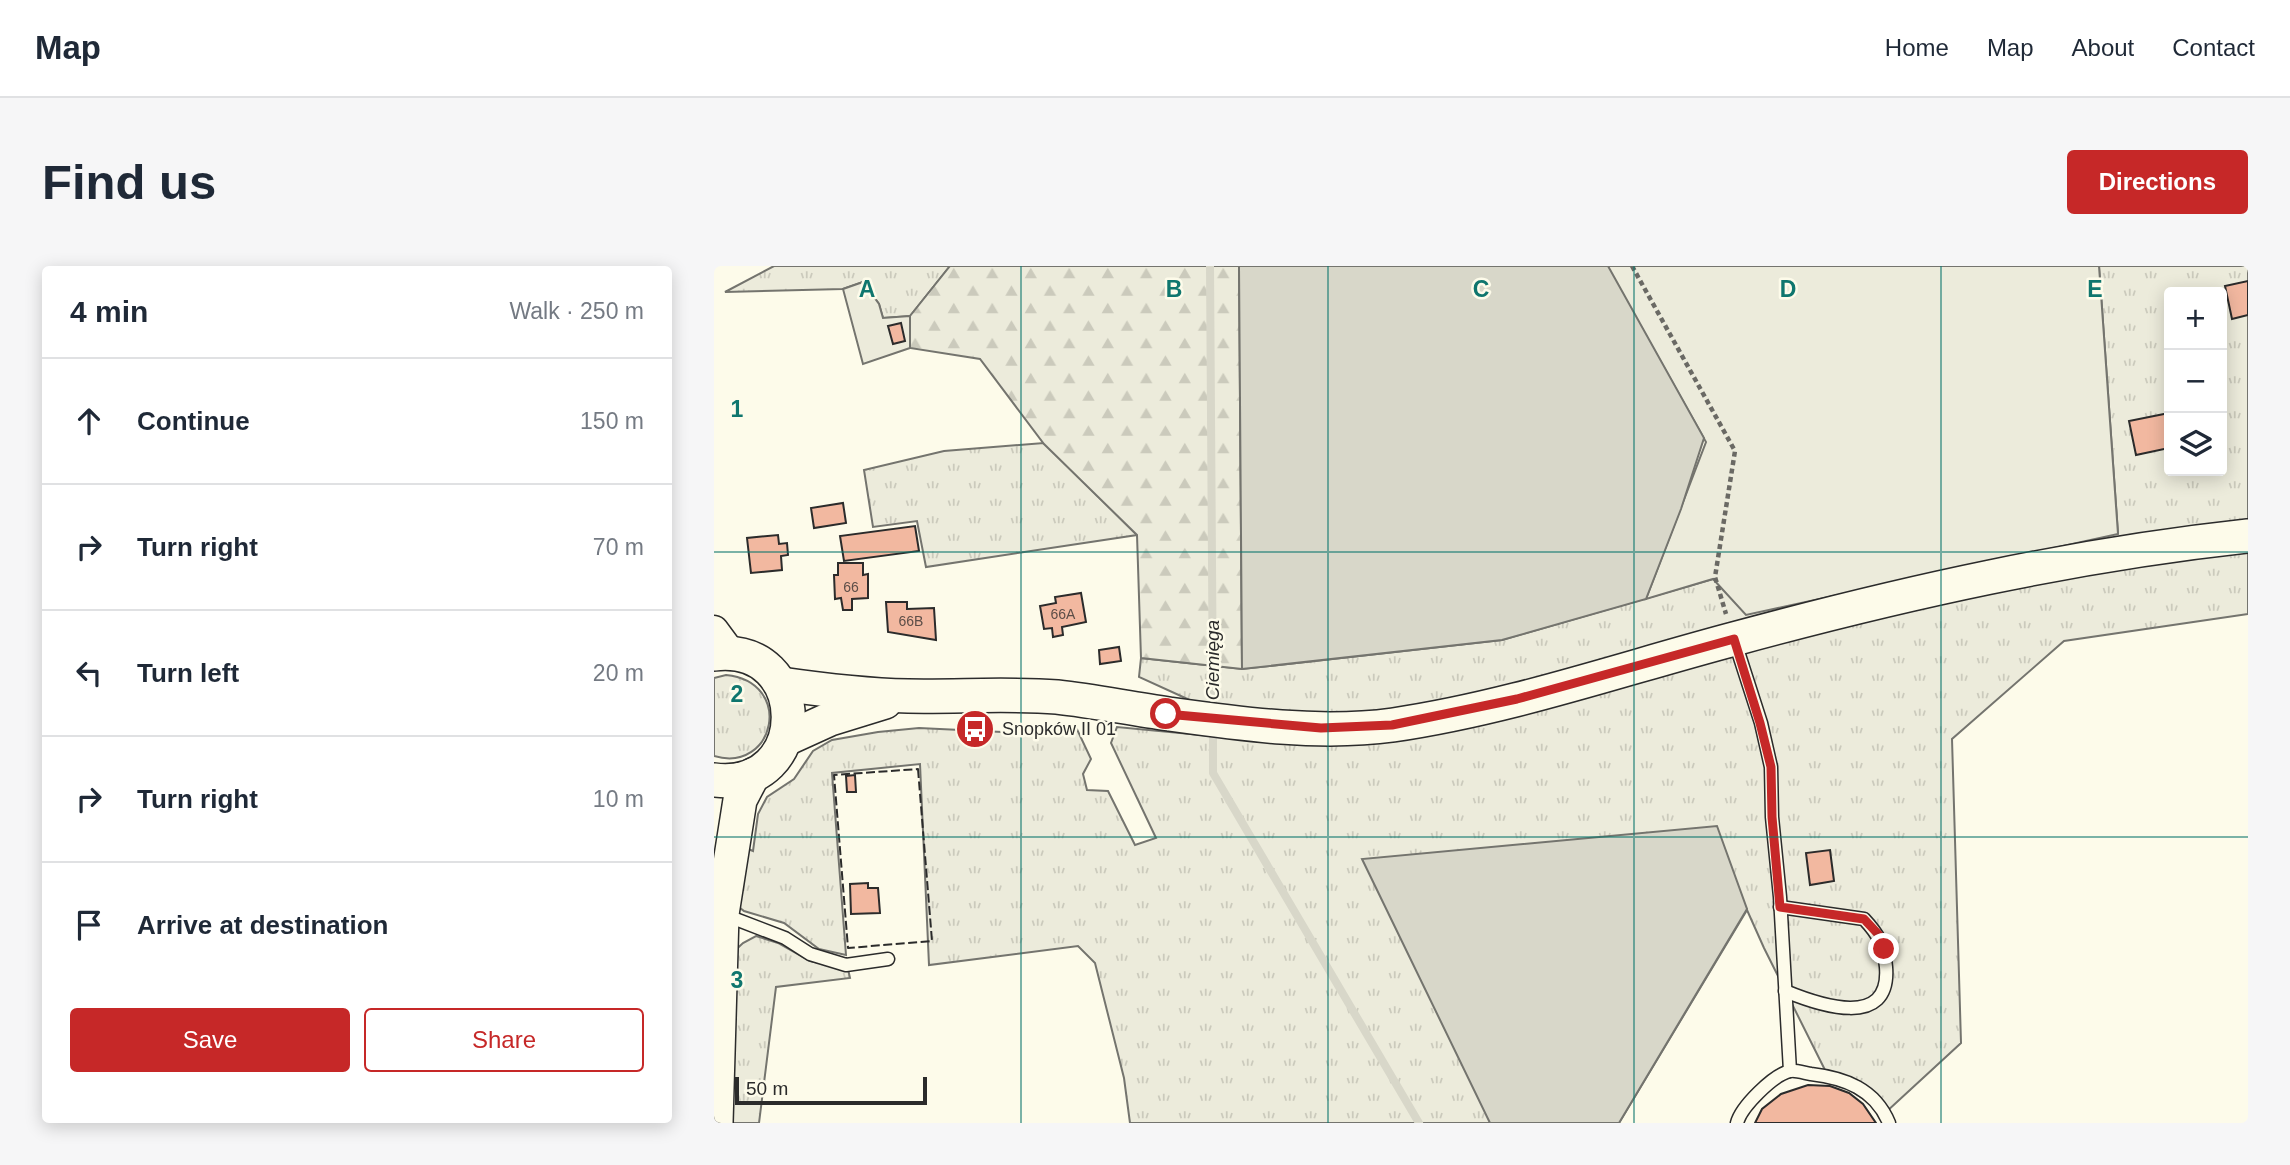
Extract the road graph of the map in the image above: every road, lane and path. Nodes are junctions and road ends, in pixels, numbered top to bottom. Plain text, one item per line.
1 (1632, 266) edge
2 (2248, 536) edge
3 (1734, 639) junction
4 (720, 645) edge
5 (781, 684) junction
6 (908, 696) junction
7 (786, 738) junction
8 (753, 775) junction
9 (714, 780) edge
10 (714, 862) edge
11 (1780, 907) junction
12 (722, 914) junction
13 (888, 959) dead end
14 (717, 970) edge
15 (1785, 991) junction
16 (1790, 1071) junction
17 (716, 1123) edge
18 (1737, 1123) edge
19 (1889, 1123) edge

1 - 3 path
2 - 3 main road
3 - 6 main road
3 - 11 lane
4 - 5 main road
5 - 6 main road
5 - 7 main road
6 - 7 main road
7 - 8 main road
8 - 9 main road
8 - 12 main road
10 - 12 main road
11 - 15 lane
11 - 15 lane
12 - 13 lane
12 - 14 main road
14 - 17 main road
15 - 16 lane
16 - 18 lane
16 - 19 lane

